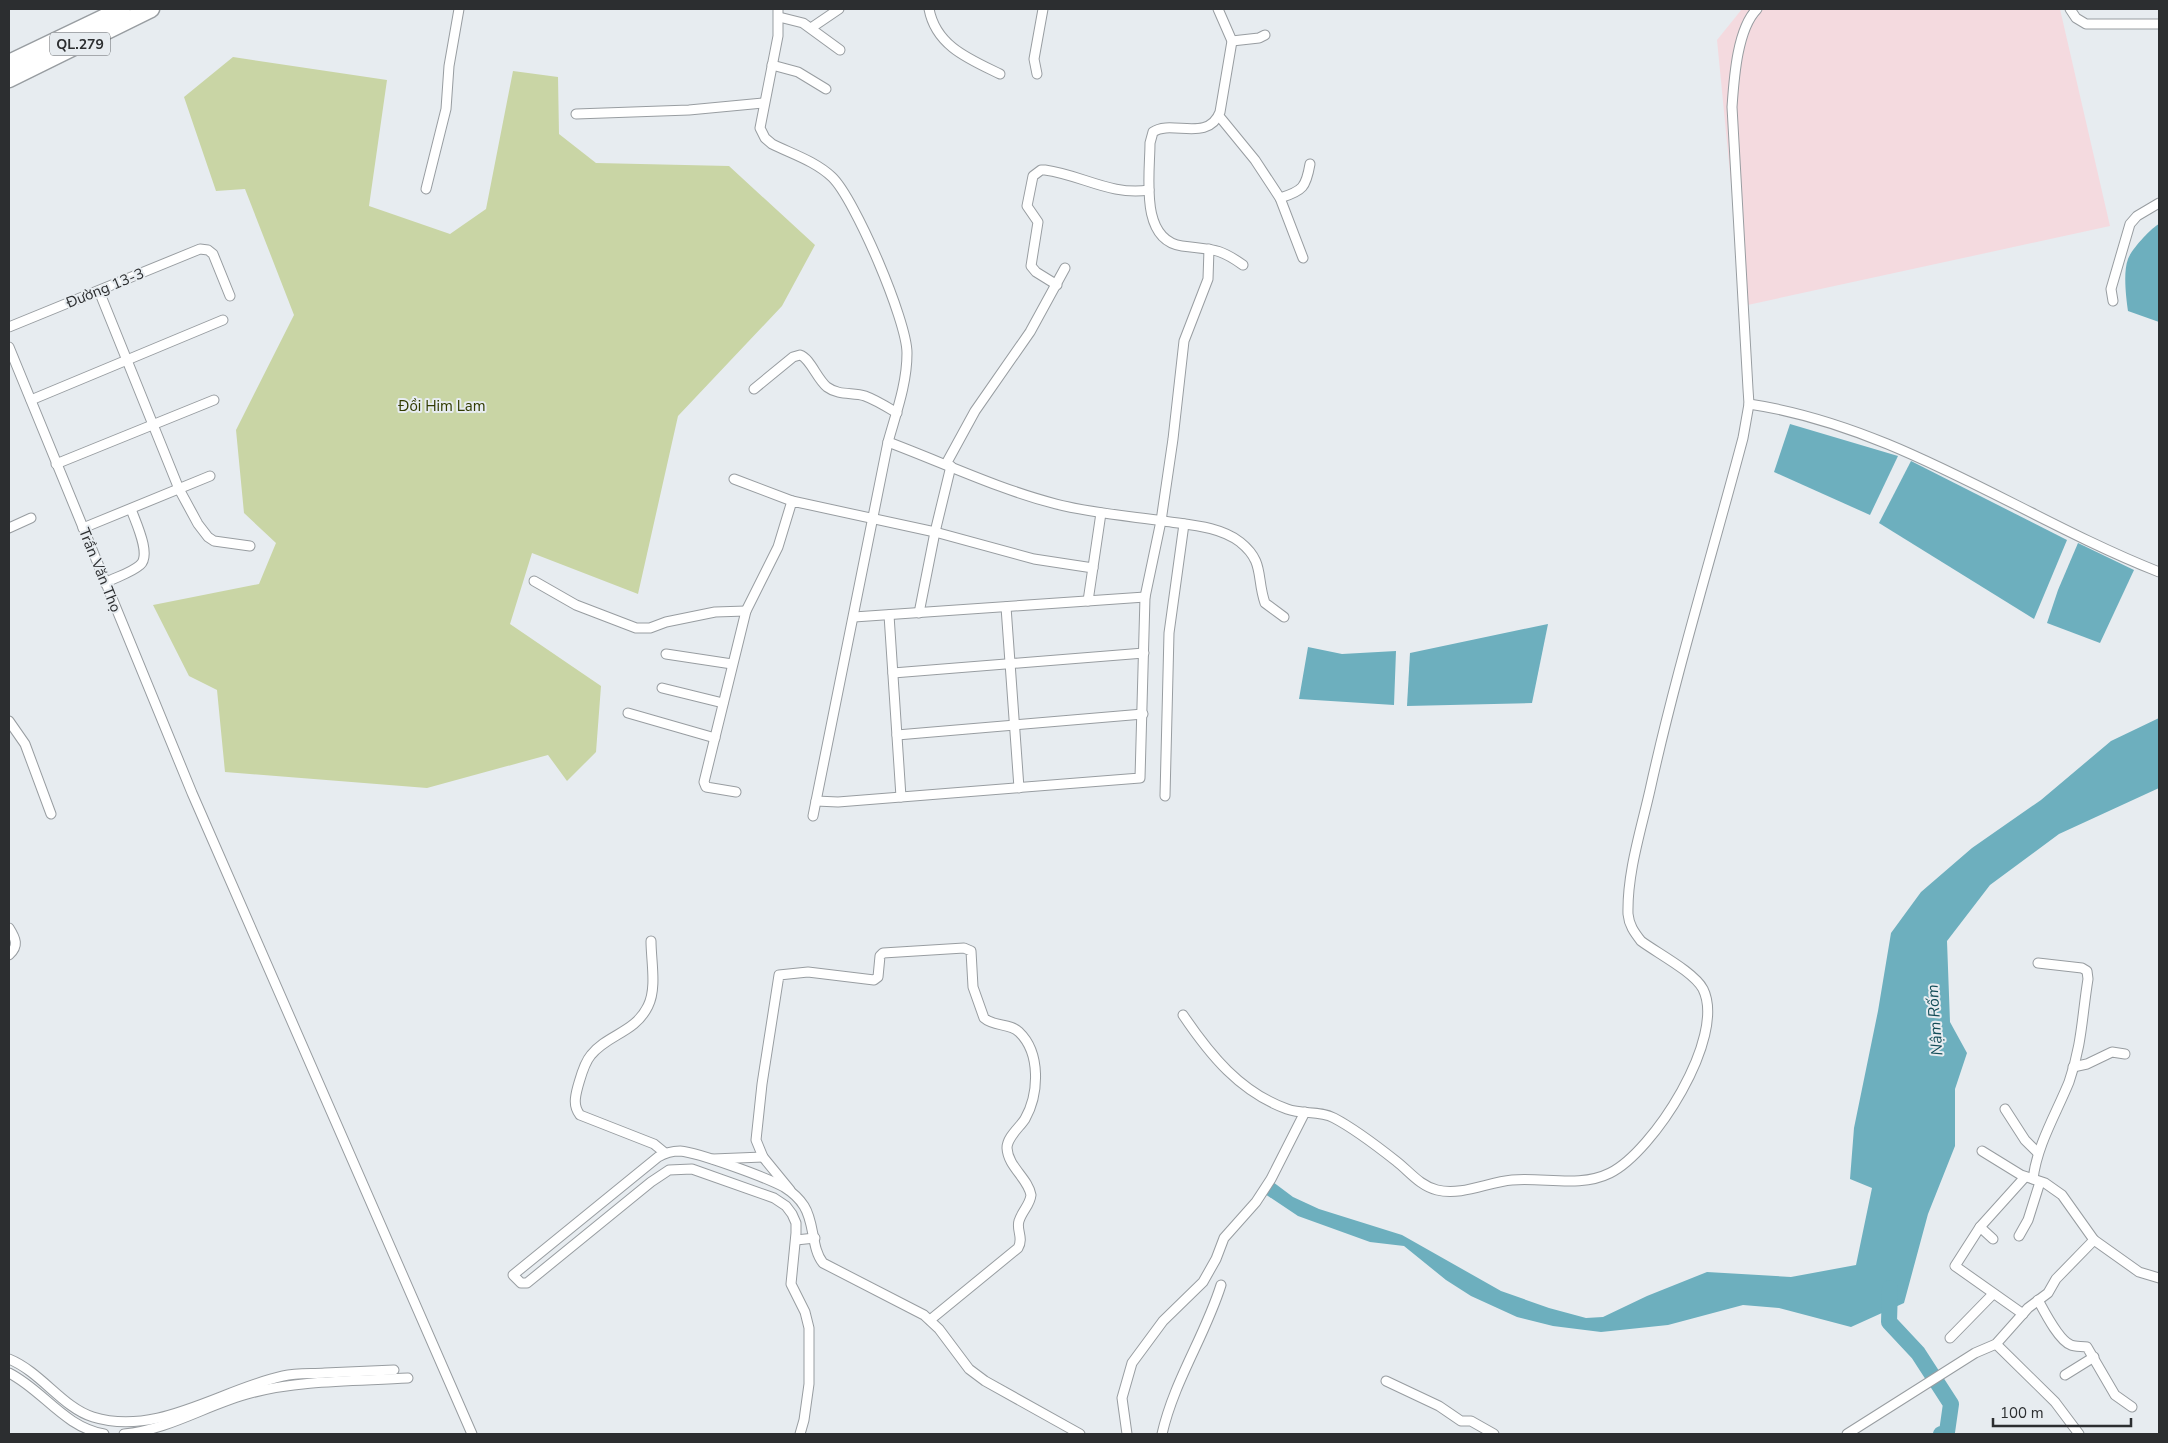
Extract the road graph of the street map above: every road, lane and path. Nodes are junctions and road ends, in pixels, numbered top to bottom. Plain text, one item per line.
1 (151, 9) edge
2 (459, 9) edge
3 (838, 9) edge
4 (929, 9) edge
5 (1043, 9) edge
6 (1218, 9) edge
7 (1757, 9) edge
8 (2070, 9) edge
9 (121, 12) edge
10 (779, 13) edge
11 (2159, 24) edge
12 (811, 28) junction
13 (1265, 35) dead end
14 (1232, 41) junction
15 (840, 50) dead end
16 (9, 63) edge
17 (772, 65) junction
18 (1000, 74) dead end
19 (1037, 74) dead end
20 (9, 79) edge
21 (826, 89) dead end
22 (763, 103) junction
23 (576, 114) dead end
24 (1219, 116) junction
25 (1310, 164) dead end
26 (426, 190) dead end
27 (1149, 190) junction
28 (1280, 198) junction
29 (2159, 203) edge
30 (1209, 249) junction
31 (1303, 258) dead end
32 (1243, 266) dead end
33 (1065, 268) dead end
34 (1057, 285) junction
35 (100, 291) junction
36 (230, 296) dead end
37 (2113, 300) dead end
38 (223, 320) dead end
39 (9, 326) edge
40 (9, 347) edge
41 (127, 360) junction
42 (754, 389) dead end
43 (31, 400) junction
44 (214, 400) dead end
45 (1749, 404) junction
46 (897, 413) junction
47 (155, 425) junction
48 (888, 442) junction
49 (56, 464) junction
50 (949, 465) junction
51 (210, 476) dead end
52 (734, 479) dead end
53 (180, 489) junction
54 (792, 501) junction
55 (131, 509) junction
56 (1101, 513) junction
57 (31, 518) dead end
58 (874, 518) junction
59 (1161, 521) junction
60 (1184, 524) junction
61 (9, 528) edge
62 (83, 528) junction
63 (935, 532) junction
64 (250, 546) dead end
65 (1093, 568) junction
66 (2159, 572) edge
67 (534, 581) dead end
68 (105, 583) junction
69 (1145, 597) junction
70 (1088, 601) junction
71 (1006, 607) junction
72 (746, 611) junction
73 (919, 613) junction
74 (889, 615) junction
75 (854, 617) junction
76 (1284, 617) dead end
77 (1144, 653) junction
78 (666, 654) dead end
79 (1011, 663) junction
80 (732, 664) junction
81 (893, 673) junction
82 (662, 688) dead end
83 (723, 703) junction
84 (628, 713) dead end
85 (1143, 714) junction
86 (9, 721) edge
87 (1016, 725) junction
88 (897, 735) junction
89 (715, 738) junction
90 (1019, 788) junction
91 (736, 792) dead end
92 (1165, 796) dead end
93 (901, 797) junction
94 (816, 801) junction
95 (51, 814) dead end
96 (813, 816) dead end
97 (9, 928) edge
98 (651, 941) dead end
99 (9, 955) edge
100 (2038, 963) dead end
101 (1184, 1015) dead end
102 (2126, 1054) dead end
103 (2073, 1067) junction
104 (2005, 1109) dead end
105 (1305, 1112) junction
106 (1982, 1151) dead end
107 (665, 1153) junction
108 (2038, 1153) junction
109 (762, 1157) junction
110 (711, 1160) junction
111 (2033, 1179) junction
112 (792, 1192) junction
113 (1980, 1227) junction
114 (2019, 1236) dead end
115 (805, 1239) junction
116 (1993, 1239) dead end
117 (2094, 1240) junction
118 (2159, 1278) edge
119 (1221, 1286) dead end
120 (1993, 1294) junction
121 (2038, 1300) junction
122 (2024, 1314) junction
123 (930, 1320) junction
124 (1950, 1338) dead end
125 (1996, 1344) junction
126 (2094, 1357) junction
127 (9, 1359) edge
128 (394, 1370) dead end
129 (9, 1373) edge
130 (2065, 1376) dead end
131 (408, 1378) dead end
132 (1386, 1381) dead end
133 (2132, 1408) dead end
134 (104, 1434) edge
135 (124, 1434) edge
136 (472, 1434) edge
137 (800, 1434) edge
138 (1080, 1434) edge
139 (1127, 1434) edge
140 (1162, 1434) edge
141 (1494, 1434) edge
142 (1847, 1434) edge
143 (2079, 1434) edge

1 - 9 highway, QL.279
2 - 26 street
3 - 12 street
4 - 18 street
5 - 19 street
6 - 14 street
7 - 45 street
8 - 11 street
9 - 16 highway, QL.279
9 - 20 highway, QL.279
10 - 12 street
10 - 17 street
12 - 15 street
13 - 14 street
14 - 24 street
17 - 21 street
17 - 22 street
22 - 23 street
22 - 46 street
24 - 27 street
24 - 28 street
25 - 28 street
27 - 30 street
27 - 34 street
28 - 31 street
29 - 37 street
30 - 32 street
30 - 59 street
33 - 34 street
34 - 50 street
35 - 36 street, Đường 13-3
35 - 39 street, Đường 13-3
35 - 41 street
38 - 41 street
40 - 43 street, Trần Văn Thọ
41 - 43 street
41 - 47 street
42 - 46 street
43 - 49 street, Trần Văn Thọ
44 - 47 street
45 - 66 street
45 - 105 street
46 - 48 street
47 - 49 street
47 - 53 street
48 - 50 street
48 - 58 street
49 - 62 street, Trần Văn Thọ
50 - 56 street
50 - 63 street
51 - 53 street
52 - 54 street
53 - 55 street
53 - 64 street
54 - 58 street
54 - 72 street
55 - 62 street
55 - 68 street
56 - 59 street
56 - 65 street
57 - 61 street
58 - 63 street
58 - 75 street
59 - 60 street
59 - 69 street
60 - 76 street
60 - 92 street
62 - 68 street, Trần Văn Thọ
63 - 65 street
63 - 73 street
65 - 70 street
67 - 72 street
68 - 136 street, Trần Văn Thọ
69 - 70 street
69 - 77 street
70 - 71 street
71 - 73 street
71 - 79 street
72 - 80 street
73 - 74 street
74 - 75 street
74 - 81 street
75 - 94 street
77 - 79 street
77 - 85 street
78 - 80 street
79 - 81 street
79 - 87 street
80 - 83 street
81 - 88 street
82 - 83 street
83 - 89 street
84 - 89 street
85 - 87 street
85 - 90 street
86 - 95 street
87 - 88 street
87 - 90 street
88 - 93 street
89 - 91 street
90 - 93 street
93 - 94 street
94 - 96 street
97 - 99 street
98 - 107 street
100 - 103 street
101 - 105 street
102 - 103 street
103 - 108 street
104 - 108 street
105 - 139 street
106 - 111 street
107 - 110 street
107 - 115 street
108 - 111 street
109 - 110 street
109 - 112 street
109 - 123 street
110 - 112 street
111 - 113 street
111 - 114 street
111 - 117 street
112 - 115 street
113 - 116 street
113 - 120 street
115 - 123 street
115 - 137 street
117 - 118 street
117 - 121 street
119 - 140 street
120 - 122 street
120 - 124 street
121 - 122 street
121 - 126 street
122 - 125 street
123 - 138 street
125 - 142 street
125 - 143 street
126 - 130 street
126 - 133 street
127 - 128 street
129 - 134 street
131 - 135 street
132 - 141 street

